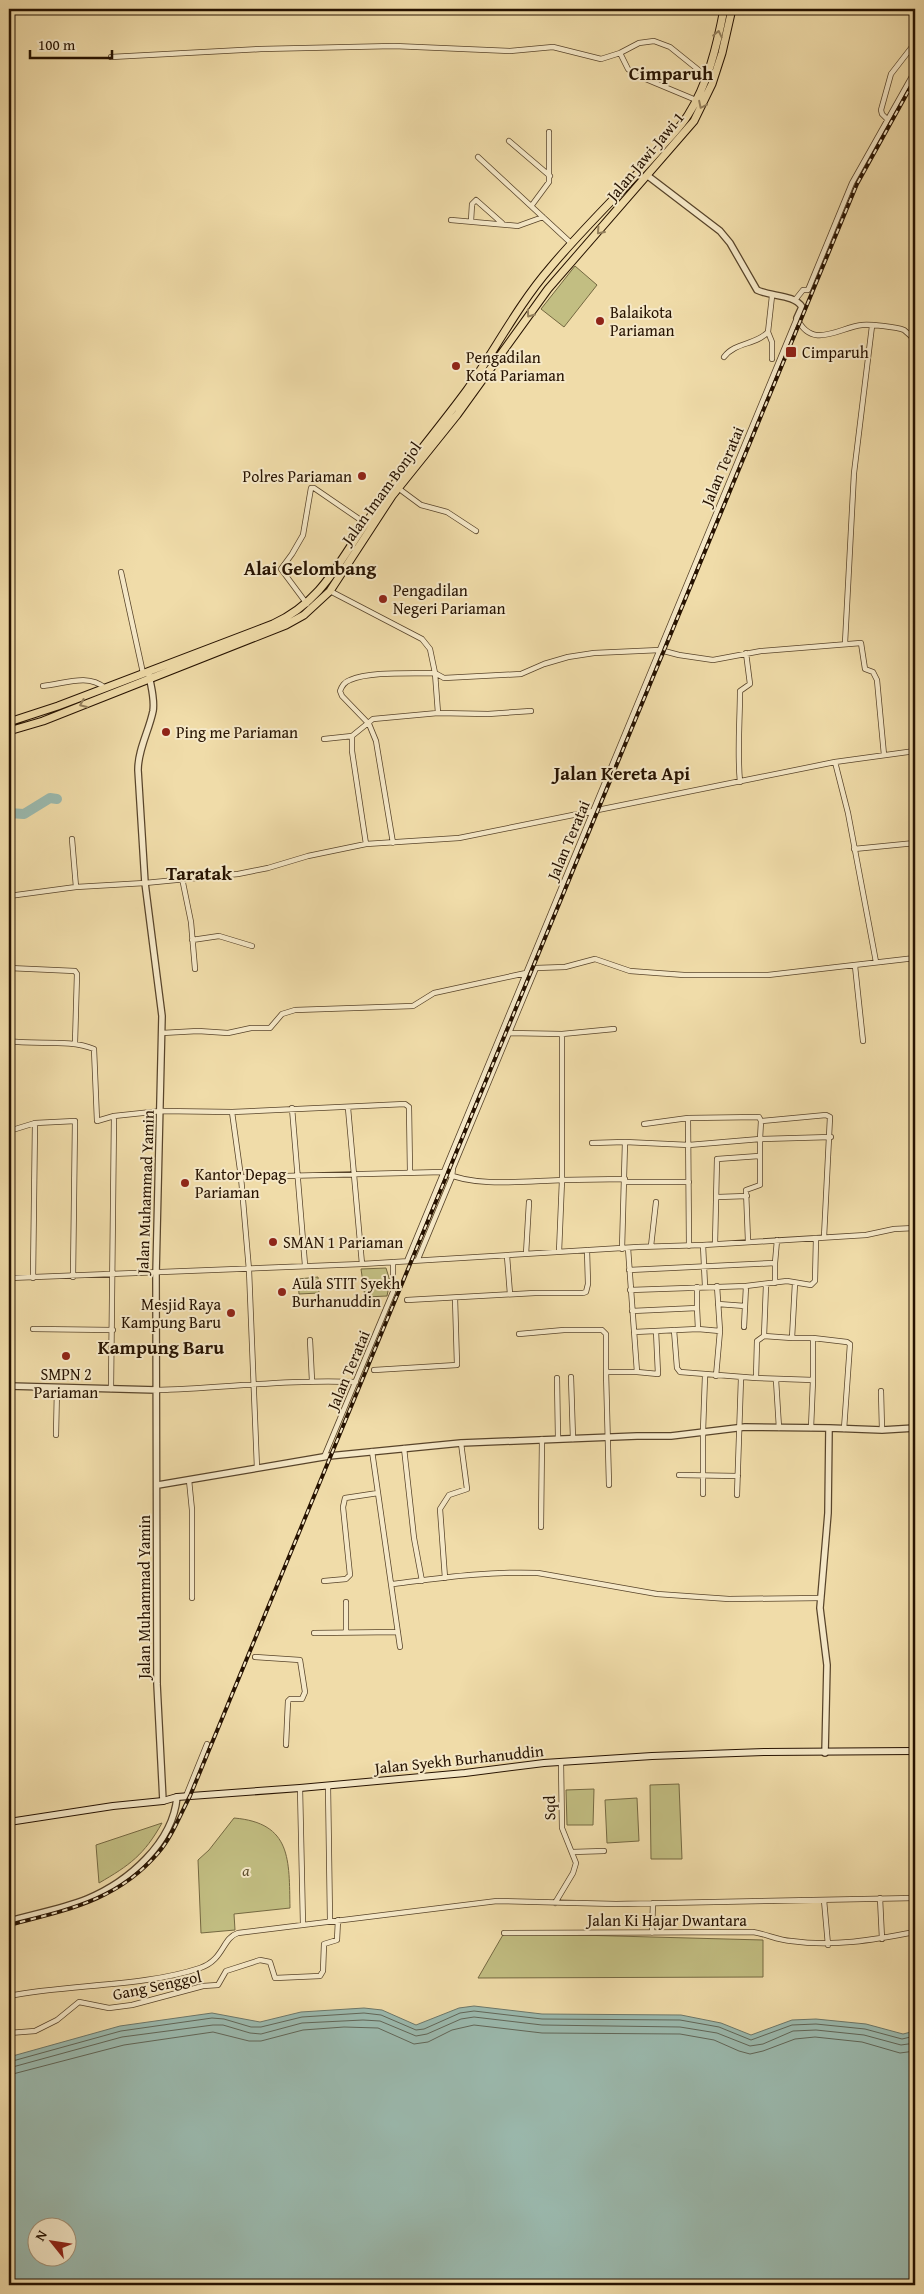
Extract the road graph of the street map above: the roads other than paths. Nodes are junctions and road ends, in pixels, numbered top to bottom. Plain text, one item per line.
1 (724, 9) edge
2 (732, 9) edge
3 (915, 43) edge
4 (620, 53) junction
5 (112, 57) dead end
6 (915, 71) edge
7 (706, 76) junction
8 (696, 100) junction
9 (691, 118) junction
10 (887, 119) junction
11 (548, 132) dead end
12 (509, 141) dead end
13 (478, 158) dead end
14 (550, 176) junction
15 (648, 176) junction
16 (610, 203) junction
17 (532, 206) junction
18 (617, 212) junction
19 (543, 217) junction
20 (451, 220) dead end
21 (471, 221) junction
22 (502, 224) junction
23 (572, 244) junction
24 (550, 268) junction
25 (560, 275) junction
26 (539, 282) junction
27 (548, 289) junction
28 (772, 296) junction
29 (796, 299) junction
30 (797, 318) junction
31 (872, 326) junction
32 (768, 332) junction
33 (915, 341) edge
34 (724, 357) dead end
35 (772, 359) dead end
36 (490, 363) junction
37 (415, 462) junction
38 (398, 488) junction
39 (365, 523) junction
40 (476, 531) dead end
41 (344, 562) junction
42 (121, 572) dead end
43 (330, 591) junction
44 (307, 604) junction
45 (249, 636) junction
46 (845, 643) junction
47 (660, 650) junction
48 (746, 653) junction
49 (436, 673) junction
50 (147, 674) junction
51 (43, 686) dead end
52 (106, 688) junction
53 (40, 711) junction
54 (531, 711) dead end
55 (438, 713) junction
56 (43, 721) junction
57 (9, 722) edge
58 (369, 724) junction
59 (9, 731) edge
60 (352, 736) junction
61 (324, 739) dead end
62 (915, 751) edge
63 (884, 756) junction
64 (835, 762) junction
65 (740, 782) junction
66 (595, 810) junction
67 (72, 839) dead end
68 (393, 843) junction
69 (915, 843) edge
70 (366, 844) junction
71 (854, 849) junction
72 (182, 878) junction
73 (146, 883) junction
74 (76, 887) junction
75 (9, 896) edge
76 (192, 940) junction
77 (252, 946) dead end
78 (915, 958) edge
79 (876, 962) junction
80 (855, 966) junction
81 (9, 968) edge
82 (195, 969) dead end
83 (526, 973) junction
84 (614, 1029) dead end
85 (162, 1033) junction
86 (509, 1033) junction
87 (562, 1034) junction
88 (9, 1041) edge
89 (863, 1041) dead end
90 (75, 1044) junction
91 (292, 1108) junction
92 (348, 1108) junction
93 (161, 1112) junction
94 (232, 1112) junction
95 (114, 1116) junction
96 (688, 1118) junction
97 (761, 1121) junction
98 (35, 1123) junction
99 (644, 1124) dead end
100 (9, 1131) edge
101 (830, 1137) junction
102 (760, 1139) junction
103 (625, 1142) junction
104 (592, 1143) dead end
105 (689, 1145) junction
106 (759, 1156) junction
107 (410, 1172) junction
108 (442, 1172) junction
109 (354, 1173) junction
110 (296, 1176) junction
111 (241, 1177) junction
112 (452, 1177) junction
113 (562, 1180) junction
114 (625, 1181) junction
115 (689, 1182) junction
116 (747, 1196) junction
117 (718, 1197) junction
118 (529, 1202) dead end
119 (656, 1202) dead end
120 (915, 1228) edge
121 (824, 1237) junction
122 (816, 1238) junction
123 (777, 1240) junction
124 (748, 1242) junction
125 (715, 1244) junction
126 (703, 1245) junction
127 (651, 1246) junction
128 (689, 1246) junction
129 (628, 1248) junction
130 (622, 1249) junction
131 (587, 1250) junction
132 (559, 1252) junction
133 (526, 1254) junction
134 (507, 1256) junction
135 (407, 1260) junction
136 (418, 1260) junction
137 (393, 1262) junction
138 (775, 1263) junction
139 (362, 1264) junction
140 (305, 1265) junction
141 (704, 1267) junction
142 (249, 1270) junction
143 (629, 1270) junction
144 (156, 1274) junction
145 (111, 1275) junction
146 (73, 1277) junction
147 (9, 1278) edge
148 (33, 1278) junction
149 (775, 1283) junction
150 (795, 1283) junction
151 (766, 1285) junction
152 (705, 1286) junction
153 (717, 1286) junction
154 (746, 1286) junction
155 (697, 1287) junction
156 (630, 1290) junction
157 (510, 1294) junction
158 (456, 1298) junction
159 (407, 1300) dead end
160 (718, 1304) junction
161 (745, 1306) junction
162 (697, 1308) junction
163 (632, 1311) junction
164 (744, 1327) dead end
165 (33, 1329) dead end
166 (698, 1329) junction
167 (113, 1330) junction
168 (674, 1330) junction
169 (656, 1331) junction
170 (720, 1331) junction
171 (634, 1332) junction
172 (518, 1334) dead end
173 (764, 1336) junction
174 (792, 1338) junction
175 (813, 1338) junction
176 (310, 1340) dead end
177 (374, 1370) dead end
178 (606, 1372) junction
179 (637, 1372) junction
180 (705, 1376) junction
181 (716, 1376) junction
182 (571, 1377) dead end
183 (557, 1378) dead end
184 (741, 1378) junction
185 (756, 1378) junction
186 (776, 1380) junction
187 (813, 1380) junction
188 (312, 1381) junction
189 (356, 1382) junction
190 (9, 1386) edge
191 (252, 1386) junction
192 (57, 1388) junction
193 (111, 1389) junction
194 (146, 1390) junction
195 (157, 1390) junction
196 (881, 1391) dead end
197 (156, 1403) junction
198 (779, 1428) junction
199 (811, 1428) junction
200 (829, 1428) junction
201 (915, 1428) edge
202 (740, 1429) junction
203 (844, 1429) junction
204 (882, 1430) junction
205 (703, 1431) junction
206 (56, 1435) dead end
207 (608, 1437) junction
208 (558, 1438) junction
209 (542, 1439) junction
210 (573, 1439) junction
211 (461, 1443) junction
212 (404, 1448) junction
213 (372, 1451) junction
214 (324, 1457) junction
215 (257, 1468) junction
216 (679, 1475) dead end
217 (703, 1475) junction
218 (738, 1476) junction
219 (189, 1480) junction
220 (158, 1485) junction
221 (608, 1486) dead end
222 (378, 1493) junction
223 (703, 1494) dead end
224 (737, 1495) dead end
225 (542, 1527) dead end
226 (445, 1578) junction
227 (324, 1581) dead end
228 (422, 1581) junction
229 (392, 1584) junction
230 (192, 1598) dead end
231 (821, 1598) junction
232 (346, 1602) dead end
233 (346, 1632) junction
234 (398, 1632) junction
235 (314, 1633) dead end
236 (400, 1646) dead end
237 (255, 1658) dead end
238 (207, 1744) dead end
239 (286, 1745) dead end
240 (915, 1751) edge
241 (825, 1753) junction
242 (561, 1762) junction
243 (328, 1786) junction
244 (300, 1788) junction
245 (186, 1796) junction
246 (177, 1797) junction
247 (163, 1801) junction
248 (9, 1822) edge
249 (604, 1851) dead end
250 (572, 1852) junction
251 (880, 1898) junction
252 (915, 1898) edge
253 (824, 1900) junction
254 (555, 1902) junction
255 (653, 1902) junction
256 (330, 1920) junction
257 (338, 1920) junction
258 (9, 1921) edge
259 (303, 1925) junction
260 (915, 1932) edge
261 (504, 1933) dead end
262 (652, 1933) junction
263 (882, 1939) junction
264 (828, 1945) junction
265 (9, 1996) edge
266 (9, 2033) edge

7 -> 1 main road, Jalan Jawi-Jawi 1
2 -> 9 main road, Jalan Jawi-Jawi 1
3 - 10 street
4 - 5 street
4 - 7 street
4 - 8 street
6 - 10 street
7 - 8 main road, Jalan Jawi-Jawi 1
8 - 9 main road, Jalan Jawi-Jawi 1
9 - 15 main road, Jalan Jawi-Jawi 1
9 - 16 main road, Jalan Jawi-Jawi 1
10 - 29 street
11 - 14 street
12 - 14 street
13 - 17 street
14 - 17 street
15 - 18 main road, Jalan Jawi-Jawi 1
15 - 28 street
16 - 18 main road
16 - 23 main road, Jalan Jawi-Jawi 1
17 - 19 street
18 -> 25 main road, Jalan Jawi-Jawi 1
19 - 22 street
19 - 23 street
20 - 21 street
21 - 22 street
21 - 22 street
23 - 24 main road, Jalan Jawi-Jawi 1
24 - 25 main road
24 - 26 main road, Jalan Imam Bonjol
25 - 27 main road, Jalan Imam Bonjol
26 - 27 main road
26 - 36 main road, Jalan Imam Bonjol
27 -> 36 main road, Jalan Imam Bonjol
28 - 29 street
28 - 32 street
29 - 30 street
30 - 31 street
30 - 47 street, Jalan Teratai
31 - 33 street
31 - 46 street
32 - 34 street
32 - 35 street
36 - 37 main road, Jalan Imam Bonjol
37 - 38 main road, Jalan Imam Bonjol
37 - 39 main road, Jalan Imam Bonjol
38 - 40 street
38 - 41 main road, Jalan Imam Bonjol
39 - 41 main road, Jalan Imam Bonjol
39 - 44 street
41 - 43 main road, Jalan Imam Bonjol
41 - 44 main road, Jalan Imam Bonjol
42 - 50 street
43 - 45 main road, Jalan Imam Bonjol
43 - 49 street
44 - 45 main road, Jalan Imam Bonjol
45 - 50 main road, Jalan Imam Bonjol
46 - 48 street
46 - 63 street
47 - 48 street
47 - 49 street
47 - 66 street, Jalan Teratai
48 - 65 street
49 - 55 street
49 - 58 street
50 - 52 main road, Jalan Imam Bonjol
50 -> 56 main road, Jalan Imam Bonjol
50 - 73 street, Jalan Muhammad Yamin
51 - 52 street
52 - 53 main road, Jalan Imam Bonjol
53 - 56 main road
53 - 57 main road, Jalan Imam Bonjol
54 - 55 street
55 - 58 street
56 - 59 main road, Jalan Imam Bonjol
58 - 60 street
58 - 68 street
60 - 61 street
60 - 70 street
62 - 63 street
63 - 64 street
64 - 65 street
64 - 71 street
65 - 66 street
66 - 68 street
66 - 83 street, Jalan Teratai
67 - 74 street
68 - 70 street
69 - 71 street
70 - 72 street
71 - 79 street
72 - 73 street
72 - 76 street
73 - 74 street
73 - 85 street, Jalan Muhammad Yamin
74 - 75 street
76 - 77 street
76 - 82 street
78 - 79 street
79 - 80 street
80 - 86 street
80 - 89 street
81 - 90 street
83 - 85 street
83 - 108 street, Jalan Teratai
84 - 87 street
85 - 93 street, Jalan Muhammad Yamin
86 - 87 street
86 - 112 street
87 - 113 street
88 - 90 street
90 - 95 street
91 - 92 street
91 - 94 street
91 - 110 street
92 - 107 street
92 - 109 street
93 - 94 street
93 - 95 street
93 - 144 street, Jalan Muhammad Yamin
94 - 111 street
95 - 145 street
96 - 97 street
96 - 99 street
96 - 105 street
97 - 101 street
97 - 102 street
98 - 100 street
98 - 146 street
98 - 148 street
101 - 102 street
101 - 121 street
102 - 105 street
102 - 106 street
103 - 104 street
103 - 105 street
103 - 114 street
105 - 115 street
106 - 116 street
106 - 117 street
107 - 108 street
107 - 109 street
108 - 112 street
108 - 135 street, Jalan Teratai
109 - 110 street
109 - 139 street
110 - 111 street
110 - 140 street
111 - 142 street
112 - 113 street
112 - 136 street
113 - 114 street
113 - 132 street
114 - 115 street
114 - 130 street
115 - 128 street
116 - 117 street
116 - 124 street
117 - 125 street
118 - 133 street
119 - 127 street
120 - 121 street
121 - 122 street
122 - 123 street
122 - 150 street
123 - 124 street
123 - 138 street
124 - 125 street
125 - 126 street
126 - 128 street
126 - 141 street
127 - 128 street
127 - 129 street
129 - 130 street
129 - 143 street
130 - 131 street
131 - 132 street
131 - 157 street
132 - 133 street
133 - 134 street
134 - 136 street
134 - 157 street
135 - 136 street
135 - 137 street
137 - 139 street
137 - 189 street, Jalan Teratai
138 - 141 street
138 - 149 street
139 - 140 street
140 - 142 street
141 - 143 street
141 - 152 street
142 - 144 street
142 - 191 street
143 - 156 street
144 - 145 street
144 - 195 street, Jalan Muhammad Yamin
145 - 146 street
145 - 167 street
146 - 148 street
147 - 148 street
149 - 150 street
149 - 151 street
150 - 174 street
151 - 154 street
151 - 173 street
152 - 153 street
152 - 155 street
153 - 154 street
153 - 160 street
154 - 161 street
155 - 156 street
155 - 162 street
156 - 163 street
157 - 158 street
158 - 159 street
158 - 177 street
160 - 161 street
160 - 170 street
161 - 164 street
162 - 163 street
162 - 166 street
163 - 171 street
165 - 167 street
166 - 168 street
166 - 170 street
167 - 193 street
168 - 169 street
168 - 180 street
169 - 171 street
169 - 179 street
170 - 181 street
171 - 179 street
172 - 178 street
173 - 174 street
173 - 185 street
174 - 175 street
175 - 187 street
175 - 203 street
176 - 188 street
178 - 179 street
178 - 207 street
180 - 181 street
180 - 205 street
181 - 184 street
182 - 210 street
183 - 208 street
184 - 185 street
184 - 202 street
185 - 186 street
186 - 187 street
186 - 198 street
187 - 199 street
188 - 189 street
188 - 191 street
189 - 214 street, Jalan Teratai
190 - 192 street
191 - 195 street
191 - 215 street
192 - 193 street
192 - 206 street
193 - 194 street
194 - 195 street
194 - 197 street
195 - 197 street, Jalan Muhammad Yamin
196 - 204 street
197 - 220 street, Jalan Muhammad Yamin
198 - 199 street
198 - 202 street
199 - 200 street
200 - 203 street
200 - 231 street
201 - 204 street
202 - 205 street
202 - 218 street
203 - 204 street
205 - 207 street
205 - 217 street
207 - 210 street
207 - 221 street
208 - 209 street
208 - 210 street
209 - 211 street
209 - 225 street
211 - 212 street
211 - 226 street
212 - 213 street
212 - 228 street
213 - 214 street
213 - 222 street
214 - 215 street
215 - 219 street
216 - 217 street
217 - 218 street
217 - 223 street
218 - 224 street
219 - 220 street
219 - 230 street
220 - 247 street, Jalan Muhammad Yamin
222 - 227 street
222 - 229 street
226 - 228 street
226 - 231 street
228 - 229 street
229 - 234 street
231 - 241 street
232 - 233 street
233 - 234 street
233 - 235 street
234 - 236 street
237 - 239 street
238 - 245 street
240 - 241 main road, Jalan Syekh Burhanuddin
241 - 242 main road, Jalan Syekh Burhanuddin
242 - 243 main road, Jalan Syekh Burhanuddin
242 - 250 street, Sqd
243 - 244 main road, Jalan Syekh Burhanuddin
243 - 256 street
244 - 245 main road, Jalan Syekh Burhanuddin
244 - 259 street
245 - 246 main road, Jalan Syekh Burhanuddin
246 - 247 main road, Jalan Syekh Burhanuddin
246 - 258 street
247 - 248 main road, Jalan Syekh Burhanuddin
249 - 250 street
250 - 254 street, Sqd
251 - 252 street
251 - 253 street
251 - 263 street
253 - 255 street
253 - 264 street
254 - 255 street
254 - 257 street
255 - 262 street
256 - 257 street
256 - 259 street
257 - 266 street, Gang Senggol
259 - 265 street
260 - 263 street, Jalan Ki Hajar Dwantara
261 - 262 street, Jalan Ki Hajar Dwantara
262 - 264 street, Jalan Ki Hajar Dwantara
263 - 264 street, Jalan Ki Hajar Dwantara

